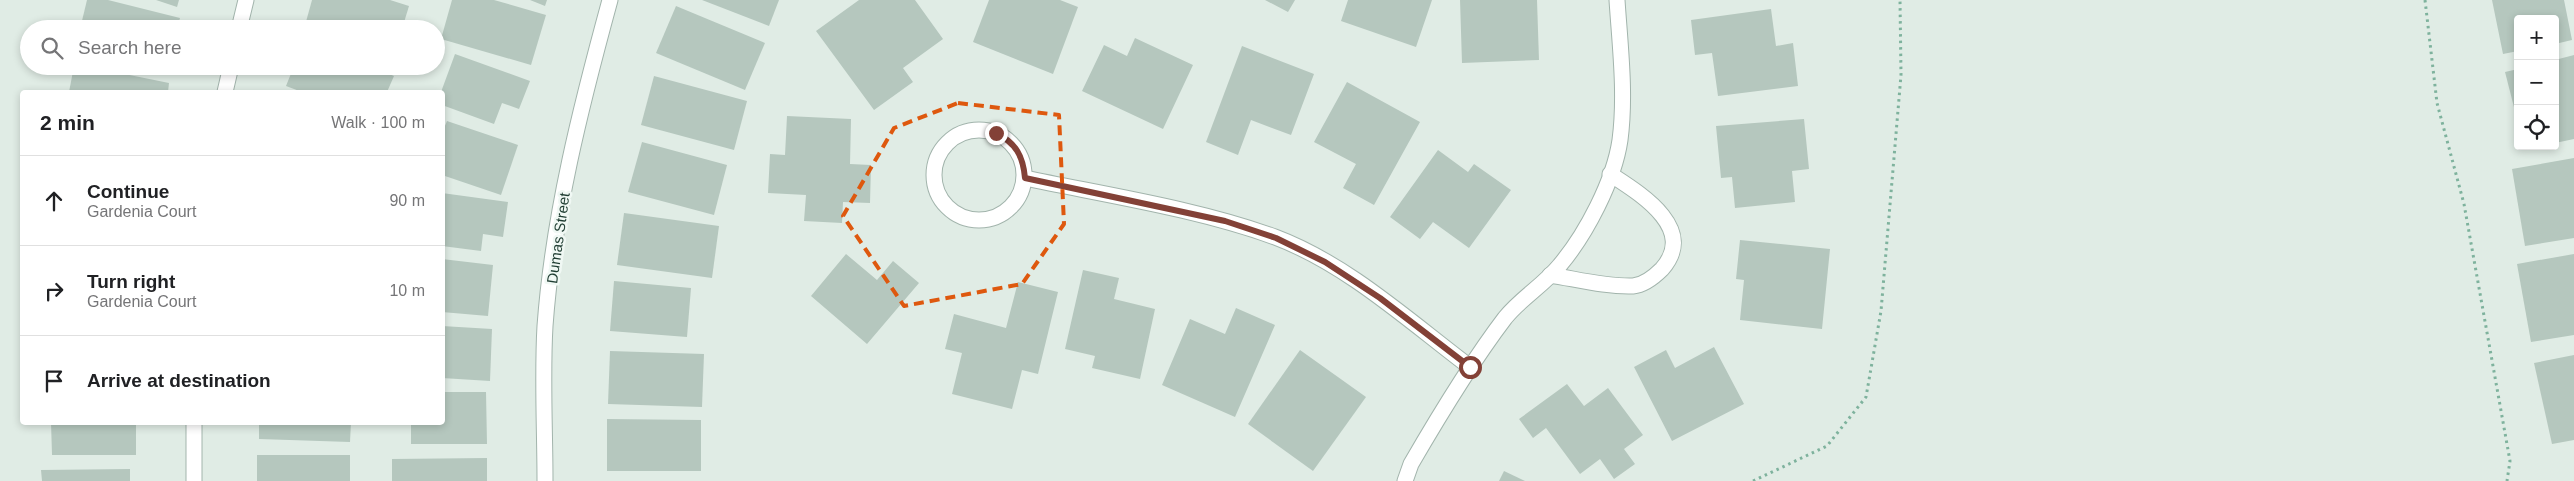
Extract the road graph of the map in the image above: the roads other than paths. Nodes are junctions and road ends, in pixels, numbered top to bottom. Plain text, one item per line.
1 (246, 0) edge
2 (610, 0) edge
3 (1617, 0) edge
4 (241, 20) edge
5 (229, 75) edge
6 (225, 90) edge
7 (1610, 174) junction
8 (1025, 178) junction
9 (1550, 275) junction
10 (1470, 367) junction
11 (194, 425) edge
12 (194, 481) edge
13 (545, 481) edge
14 (1405, 481) edge

1 - 4 street
2 - 13 street, Dumas Street
3 - 7 street
5 - 6 street
7 - 9 street
7 - 9 street
8 - 8 street
8 - 10 street
9 - 10 street
10 - 14 street
11 - 12 street

